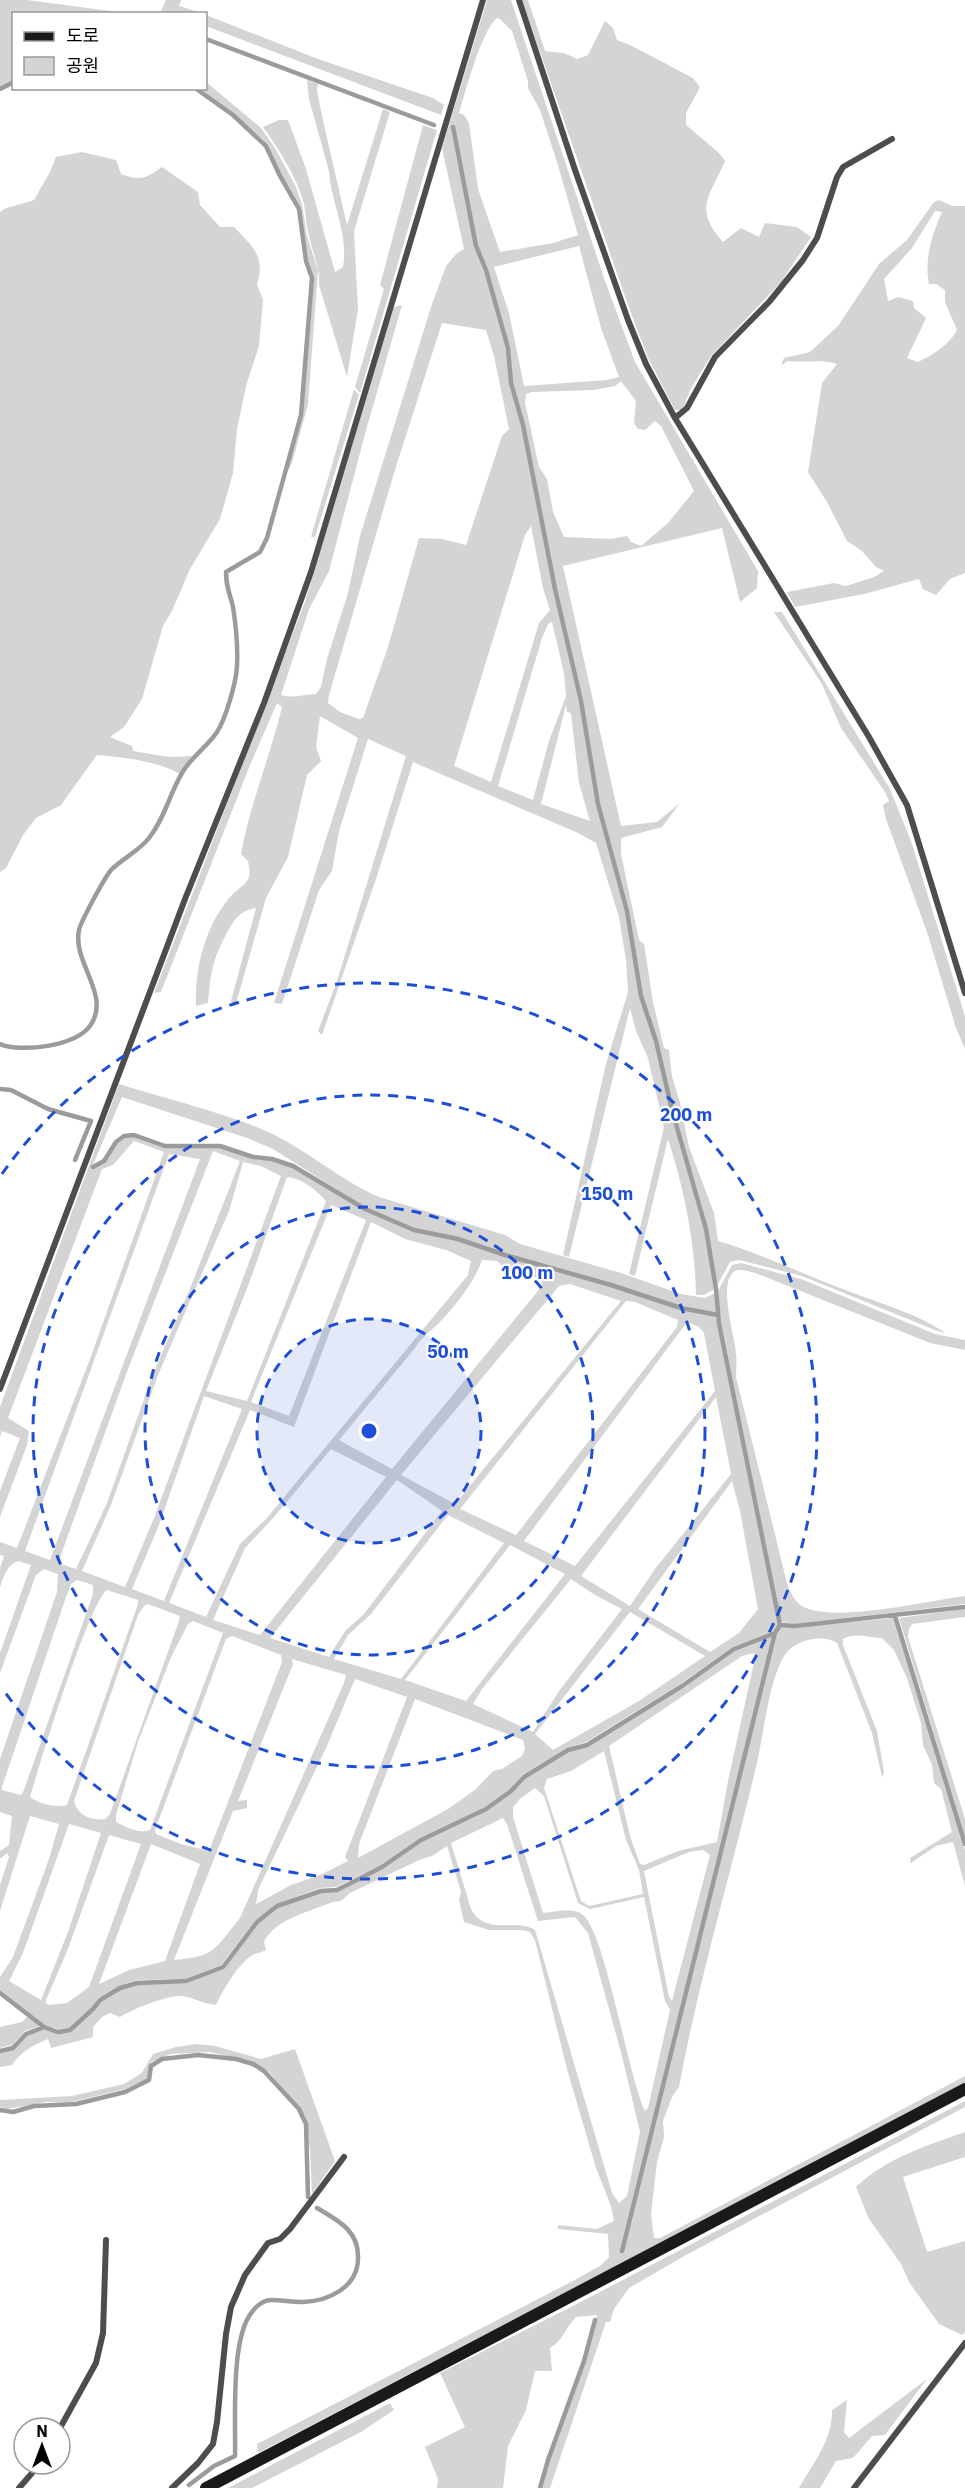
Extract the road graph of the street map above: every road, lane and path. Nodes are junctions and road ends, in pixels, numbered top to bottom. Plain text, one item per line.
1 (483, 0) edge
2 (519, 0) edge
3 (892, 139) dead end
4 (675, 418) junction
5 (965, 993) edge
6 (0, 1389) edge
7 (965, 2089) edge
8 (344, 2157) dead end
9 (106, 2240) dead end
10 (965, 2343) edge
11 (67, 2416) edge
12 (30, 2476) edge
13 (19, 2488) edge
14 (172, 2488) edge
15 (206, 2488) edge
16 (854, 2488) edge

1 - 6 street
2 - 4 street
3 - 4 street
4 - 5 street
7 - 15 street
8 - 14 street
9 - 11 street
10 - 16 street
12 - 13 street

